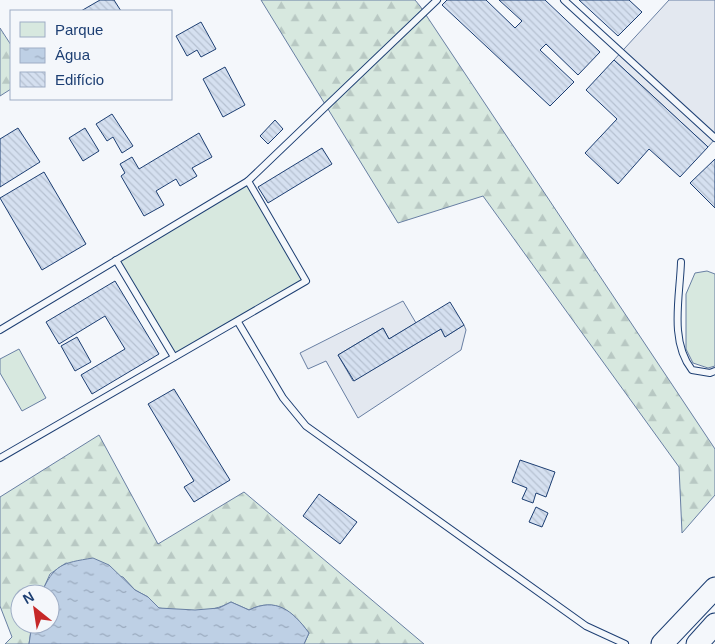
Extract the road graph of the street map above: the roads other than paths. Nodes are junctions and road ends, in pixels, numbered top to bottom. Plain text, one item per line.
1 (564, 0) edge
2 (435, 1) edge
3 (715, 138) edge
4 (248, 181) junction
5 (116, 260) junction
6 (681, 262) dead end
7 (238, 322) junction
8 (0, 330) edge
9 (174, 357) junction
10 (715, 371) edge
11 (0, 458) edge
12 (715, 588) edge
13 (715, 624) edge
14 (625, 644) edge
15 (662, 644) edge
16 (696, 644) edge

1 - 3 lane
2 - 4 lane
4 - 5 lane
4 - 7 lane
5 - 8 lane
5 - 9 lane
6 - 10 lane
7 - 9 lane
7 - 14 lane
9 - 11 lane
12 - 15 highway
13 - 16 highway

